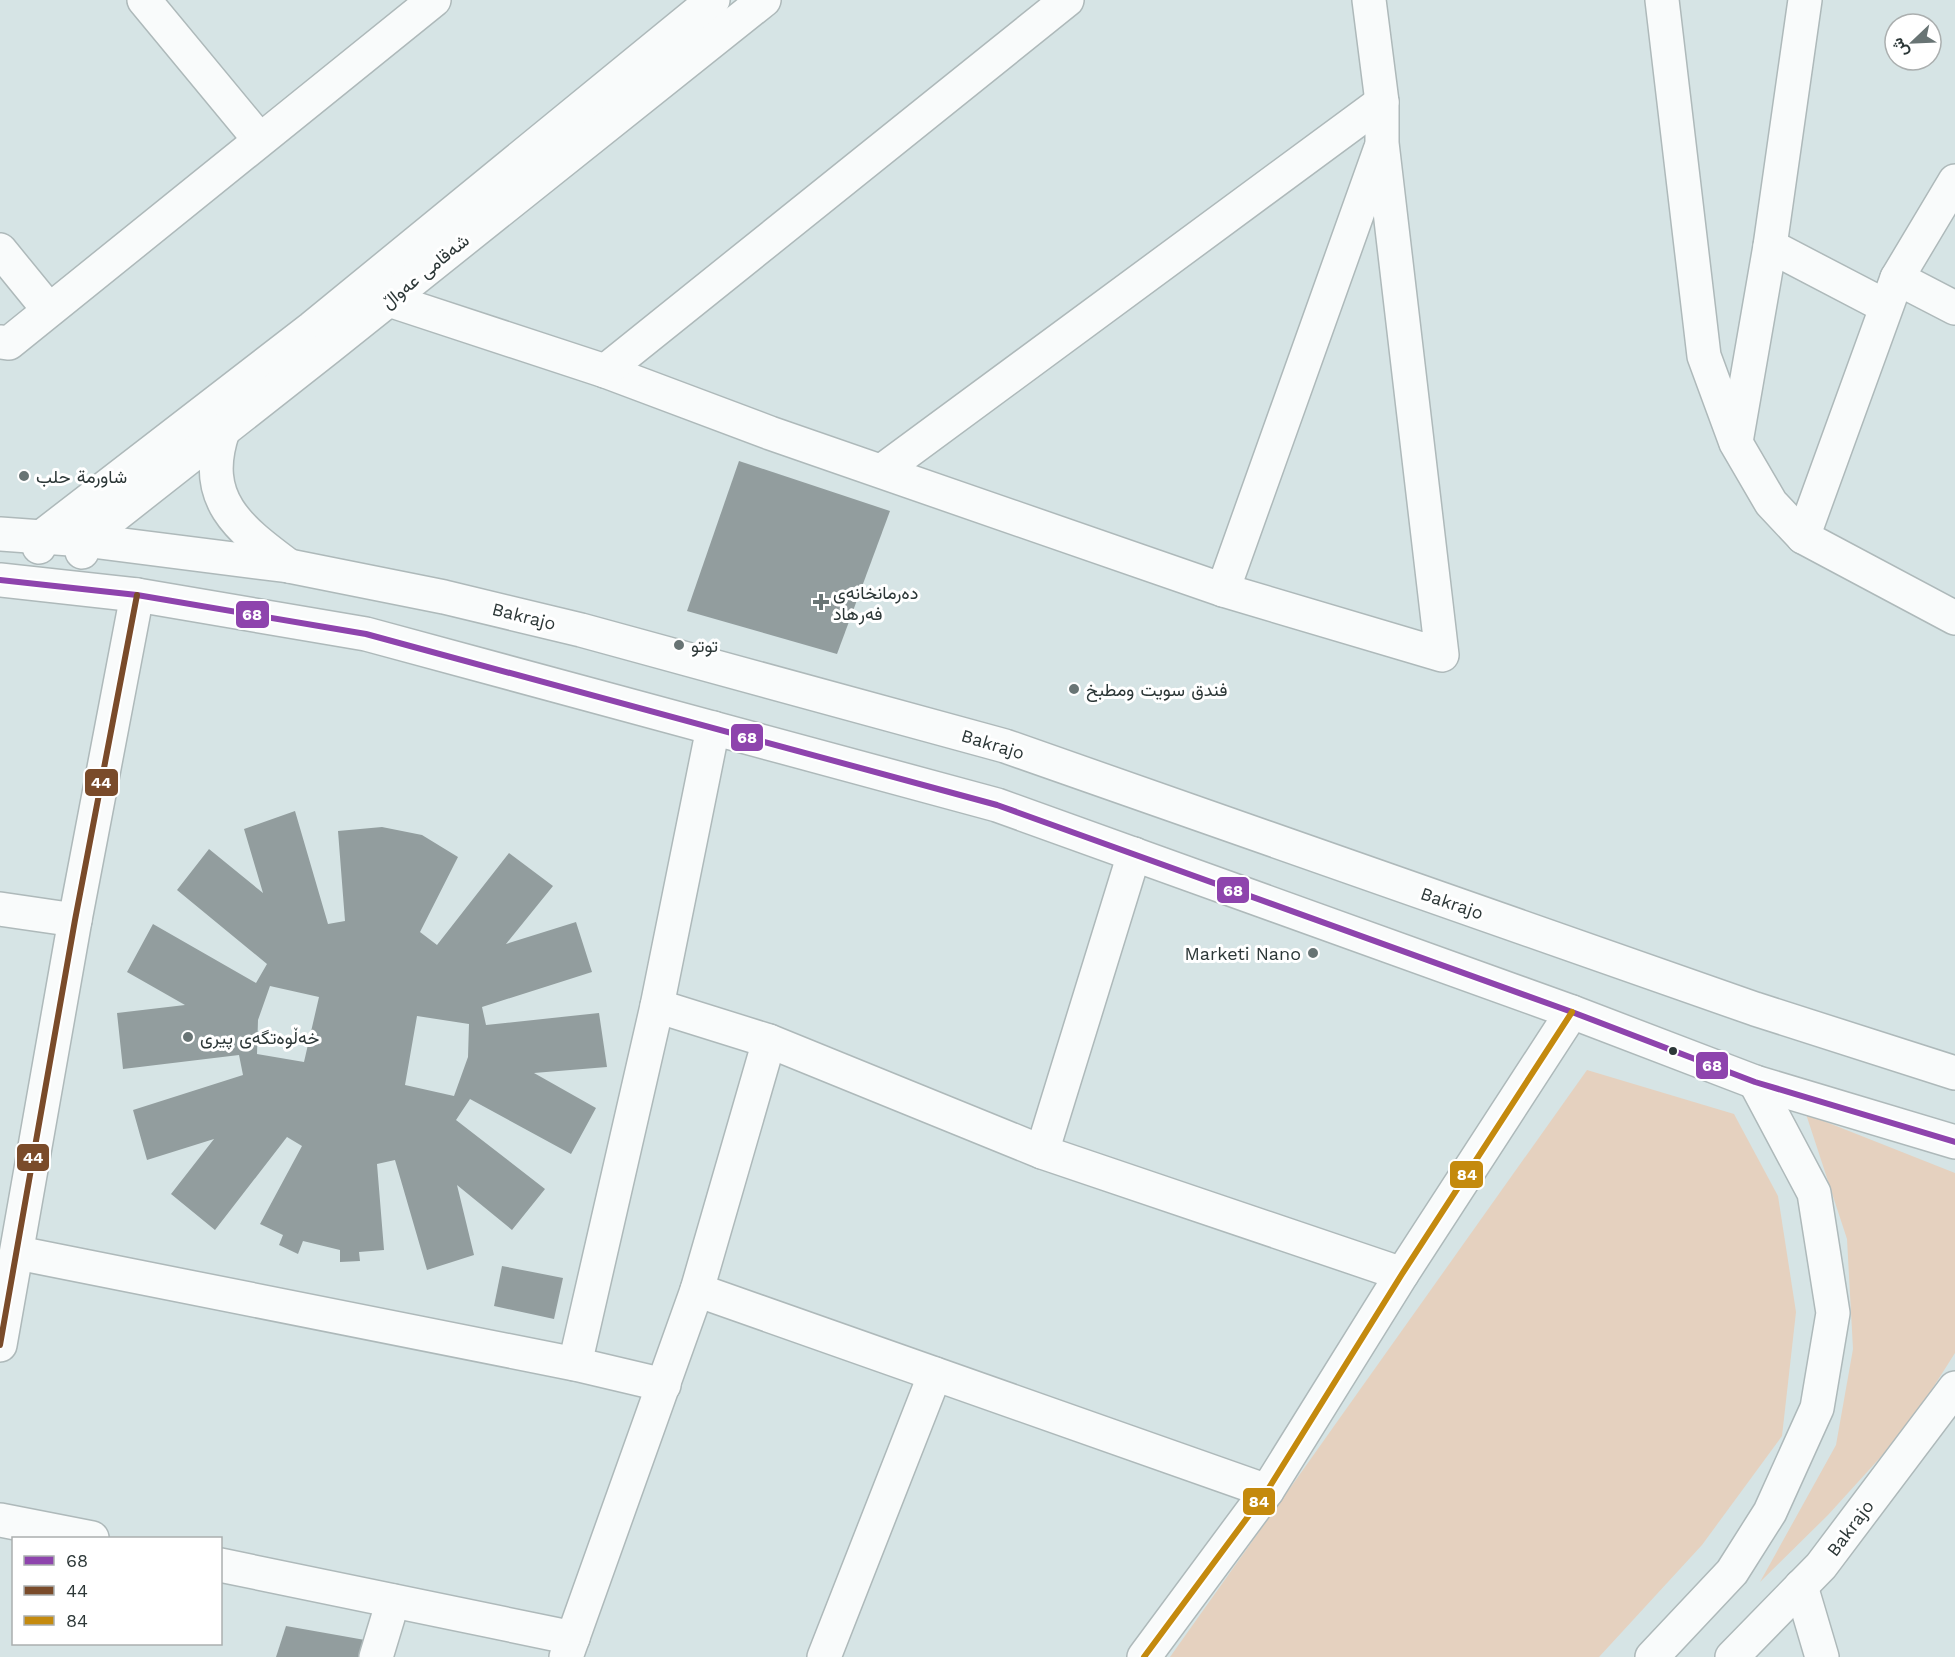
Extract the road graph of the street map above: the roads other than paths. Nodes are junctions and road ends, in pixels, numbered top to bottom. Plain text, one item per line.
1 (144, 0) edge
2 (434, 0) edge
3 (764, 0) edge
4 (1067, 0) edge
5 (1370, 0) edge
6 (1662, 0) edge
7 (1804, 0) edge
8 (702, 3) edge
9 (1382, 102) junction
10 (259, 139) junction
11 (1383, 142) junction
12 (1955, 181) edge
13 (1770, 246) junction
14 (0, 250) edge
15 (1891, 292) junction
16 (389, 300) junction
17 (1955, 308) edge
18 (49, 310) junction
19 (0, 342) edge
20 (605, 371) junction
21 (223, 431) junction
22 (1736, 443) junction
23 (883, 470) junction
24 (0, 534) edge
25 (1803, 537) junction
26 (40, 538) junction
27 (84, 540) junction
28 (196, 554) junction
29 (289, 566) junction
30 (0, 580) edge
31 (35, 583) junction
32 (78, 587) junction
33 (1223, 590) junction
34 (137, 595) junction
35 (190, 605) junction
36 (1955, 618) edge
37 (713, 728) junction
38 (1134, 854) junction
39 (0, 909) edge
40 (75, 920) junction
41 (657, 1006) junction
42 (1572, 1012) junction
43 (769, 1041) junction
44 (1955, 1073) edge
45 (1755, 1082) junction
46 (1955, 1142) edge
47 (1042, 1152) junction
48 (18, 1253) junction
49 (1402, 1274) junction
50 (697, 1290) junction
51 (0, 1345) edge
52 (575, 1364) junction
53 (935, 1374) junction
54 (664, 1385) junction
55 (1955, 1388) edge
56 (1267, 1491) junction
57 (0, 1520) edge
58 (82, 1537) edge
59 (222, 1565) edge
60 (1801, 1586) junction
61 (393, 1601) junction
62 (569, 1647) edge
63 (376, 1657) edge
64 (824, 1657) edge
65 (1144, 1657) edge
66 (1652, 1657) edge
67 (1732, 1657) edge
68 (1822, 1657) edge

1 - 10 street
2 - 10 street
3 - 16 street, شەقامی عەواڵ
4 - 20 street
5 - 9 street
6 - 22 street
7 - 13 street
8 - 26 street, شەقامی عەواڵ
9 - 11 street
9 - 23 street
10 - 18 street
11 - 33 street
11 - 33 street
12 - 15 street
13 - 15 street
13 - 22 street
14 - 18 street
15 - 17 street
15 - 25 street
16 - 20 street
16 - 21 street, شەقامی عەواڵ
18 - 19 street
20 - 23 street
21 - 27 street, شەقامی عەواڵ
21 - 29 street
22 - 25 street
23 - 33 street
24 - 26 street, Bakrajo
25 - 36 street
26 - 27 street, Bakrajo
26 - 31 street
27 - 28 street, Bakrajo
27 - 32 street
28 - 29 street, Bakrajo
28 - 35 street
29 - 44 street, Bakrajo
30 - 31 street
31 - 32 street
32 - 34 street
34 - 35 street
34 - 40 street
35 - 37 street
37 - 38 street
37 - 41 street
38 - 42 street
38 - 47 street
39 - 40 street
40 - 48 street
41 - 43 street
41 - 52 street
42 - 45 street
42 - 49 street
43 - 47 street
43 - 50 street
45 - 46 street
45 - 66 street
47 - 49 street
48 - 51 street
48 - 52 street
49 - 56 street
50 - 53 street
50 - 54 street
52 - 54 street
53 - 56 street
53 - 64 street
54 - 62 street
55 - 60 street, Bakrajo
56 - 65 street
57 - 58 street
59 - 61 street
60 - 67 street, Bakrajo
60 - 68 street
61 - 62 street
61 - 63 street

